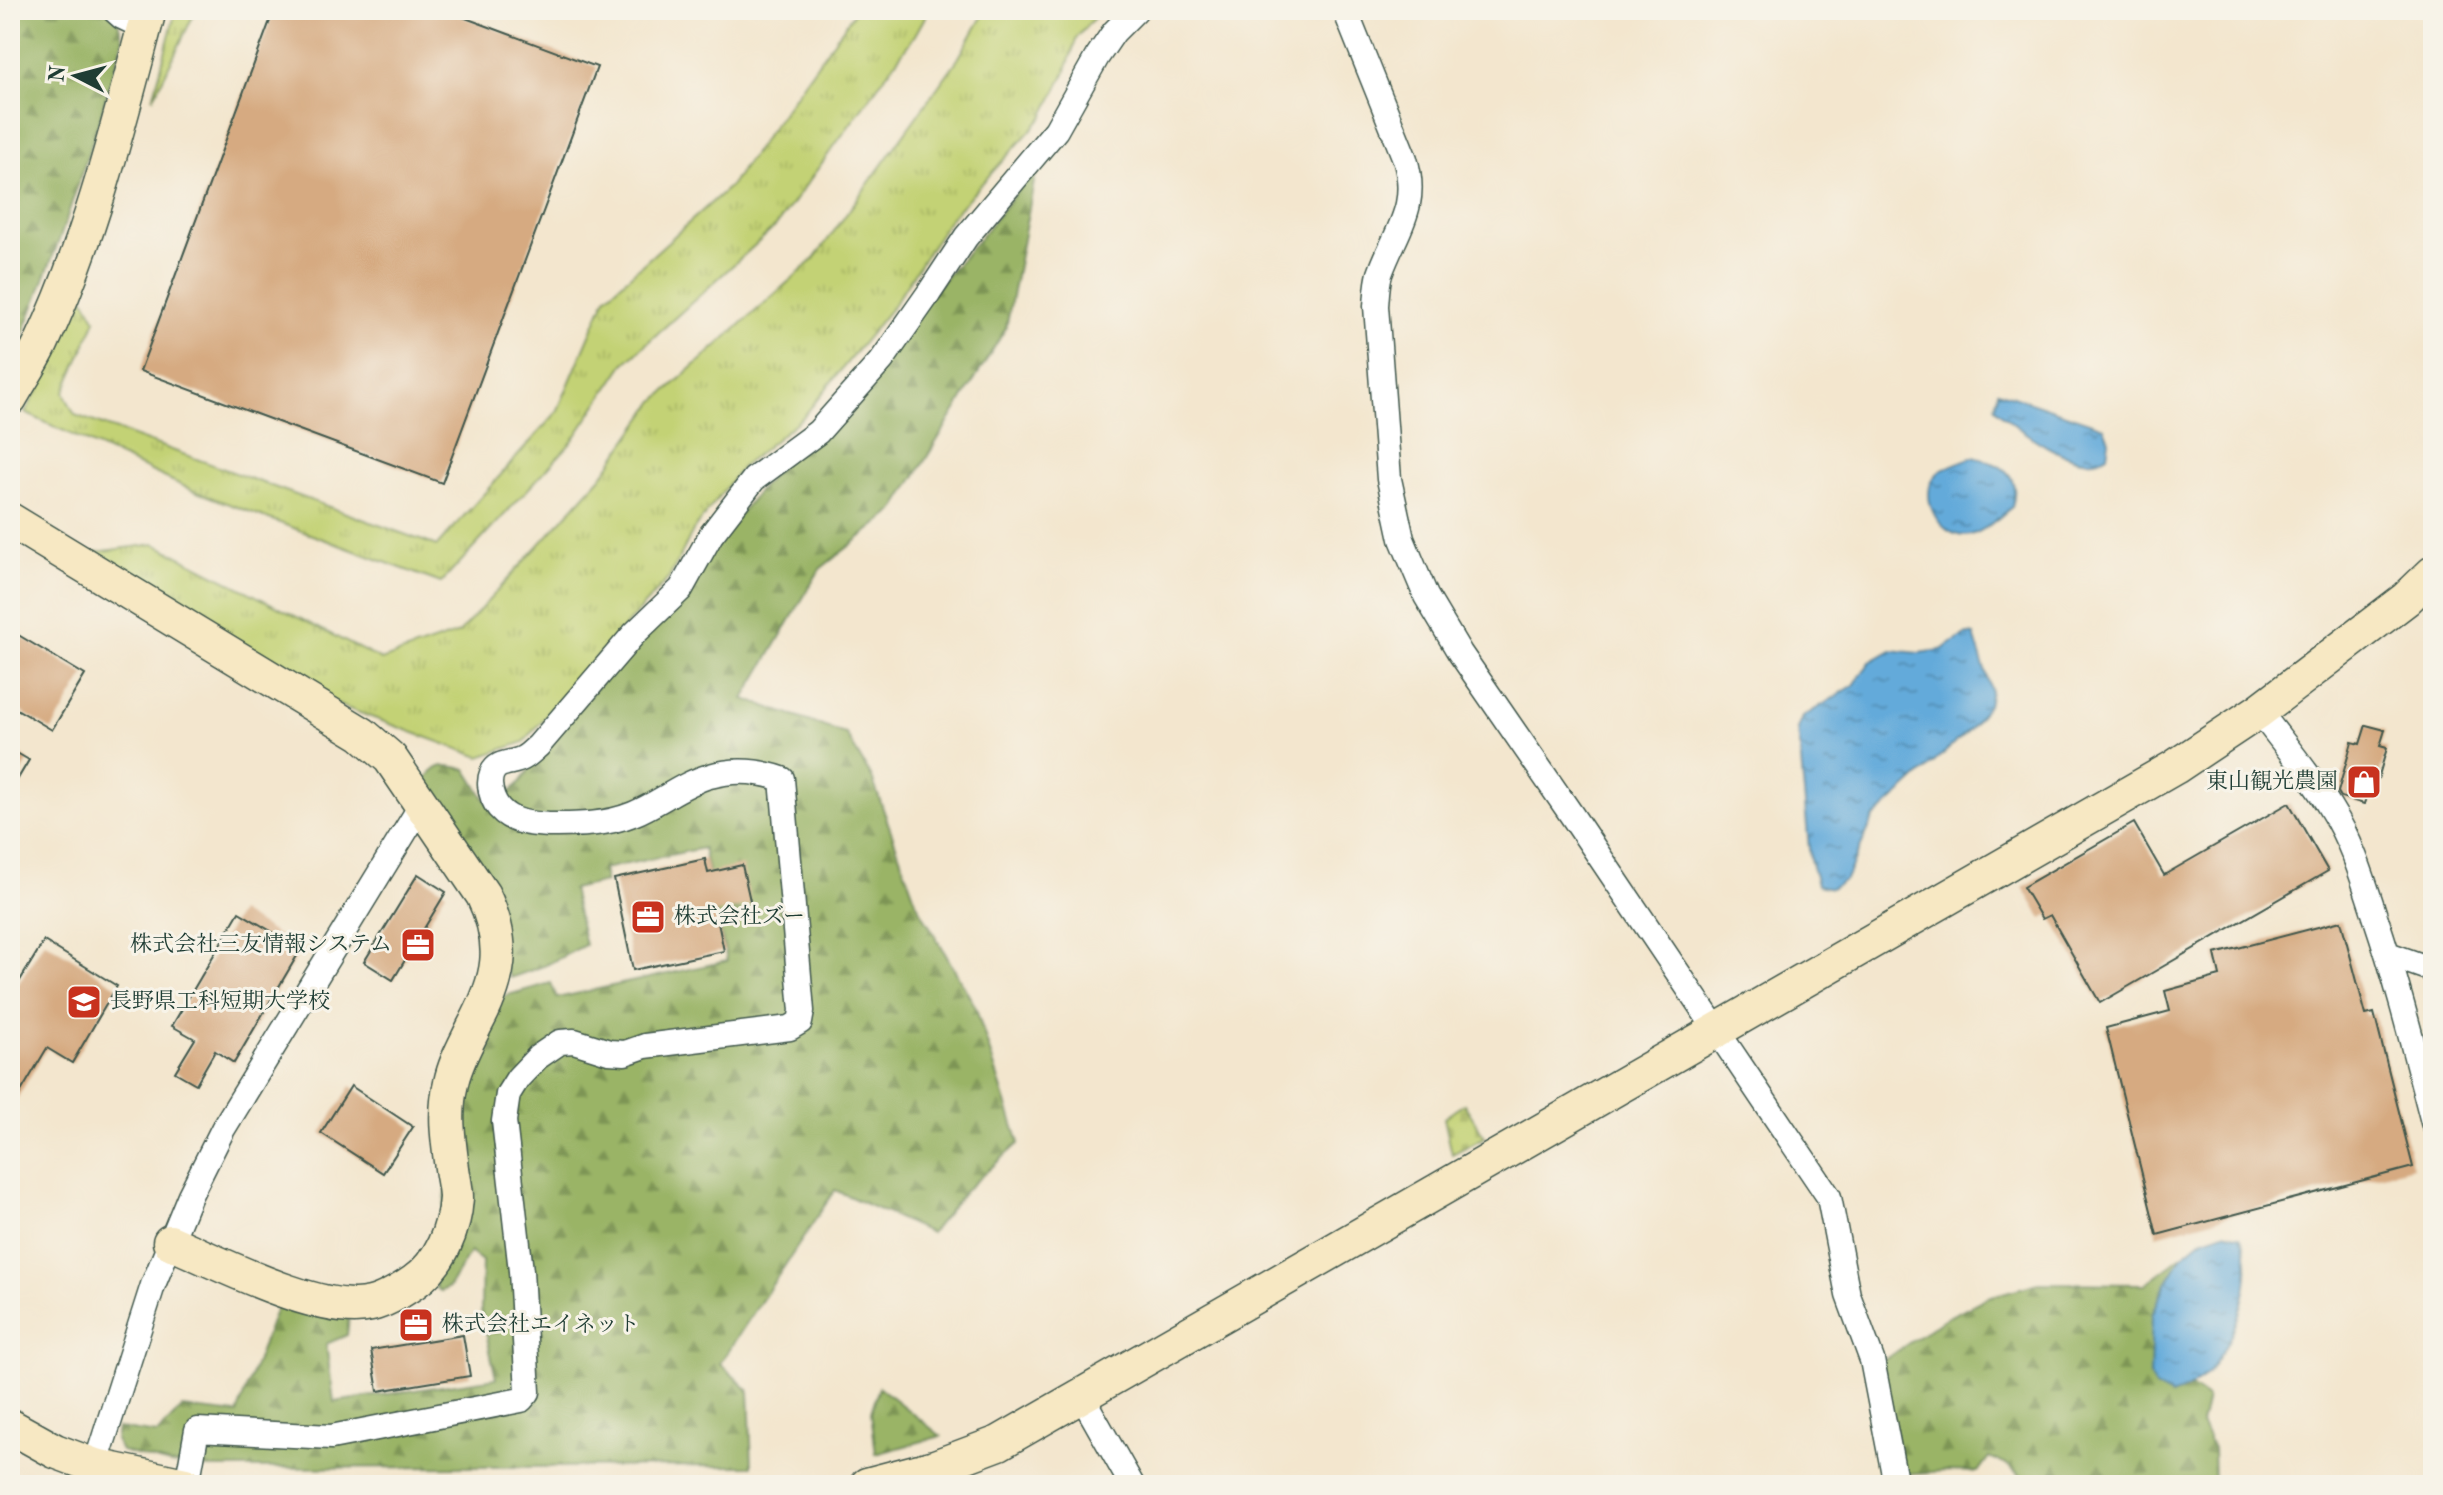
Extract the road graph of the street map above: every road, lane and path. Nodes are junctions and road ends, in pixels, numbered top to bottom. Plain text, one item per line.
1 (114, 10) edge
2 (1136, 10) edge
3 (1345, 10) edge
4 (147, 19) edge
5 (10, 398) edge
6 (10, 520) edge
7 (2433, 573) edge
8 (2259, 711) junction
9 (422, 804) junction
10 (2388, 954) junction
11 (2433, 970) edge
12 (1719, 1031) junction
13 (2433, 1122) edge
14 (170, 1242) junction
15 (1081, 1395) junction
16 (10, 1426) edge
17 (92, 1475) edge
18 (186, 1485) edge
19 (867, 1485) edge
20 (1132, 1485) edge
21 (1896, 1485) edge

1 - 4 street
2 - 18 street
3 - 12 street
4 - 5 street
6 - 9 street
7 - 8 street
8 - 10 street
8 - 12 street
9 - 14 street
9 - 14 street
10 - 11 street
10 - 13 street
12 - 15 street
12 - 21 street
14 - 17 street
15 - 19 street
15 - 20 street
16 - 17 street
17 - 18 street

